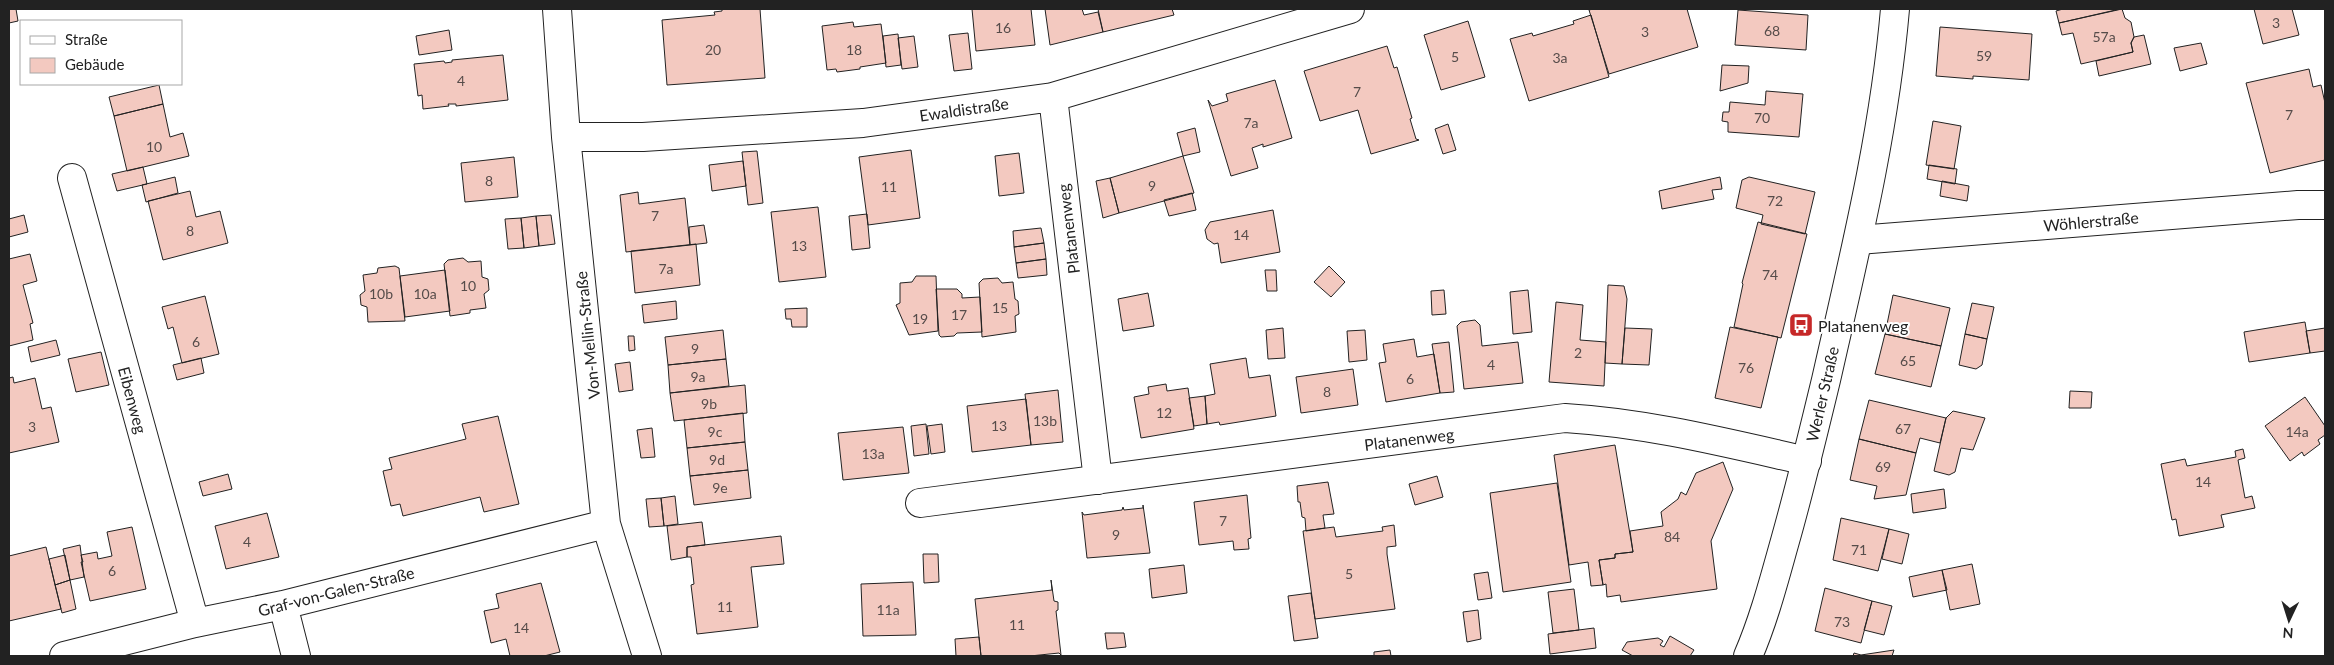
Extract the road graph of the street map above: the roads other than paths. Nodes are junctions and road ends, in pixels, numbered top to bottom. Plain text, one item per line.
1 (557, 9) edge
2 (1350, 9) edge
3 (1895, 9) edge
4 (1052, 97) junction
5 (566, 137) junction
6 (72, 178) dead end
7 (2325, 205) edge
8 (1858, 240) junction
9 (1807, 461) junction
10 (1098, 480) junction
11 (920, 503) dead end
12 (606, 524) junction
13 (283, 604) junction
14 (195, 623) junction
15 (64, 656) edge
16 (296, 656) edge
17 (647, 656) edge
18 (1748, 656) edge

1 - 5 street, Von-Mellin-Straße
2 - 4 street, Ewaldistraße
3 - 8 street, Werler Straße
4 - 5 street, Ewaldistraße
4 - 10 street, Platanenweg
5 - 12 street, Von-Mellin-Straße
6 - 14 street, Eibenweg
7 - 8 street, Wöhlerstraße
8 - 9 street, Werler Straße
9 - 10 street, Platanenweg
9 - 18 street, Werler Straße
10 - 11 street, Platanenweg
12 - 13 street, Graf-von-Galen-Straße
12 - 17 street, Von-Mellin-Straße
13 - 14 street, Graf-von-Galen-Straße
13 - 16 street
14 - 15 street, Graf-von-Galen-Straße

